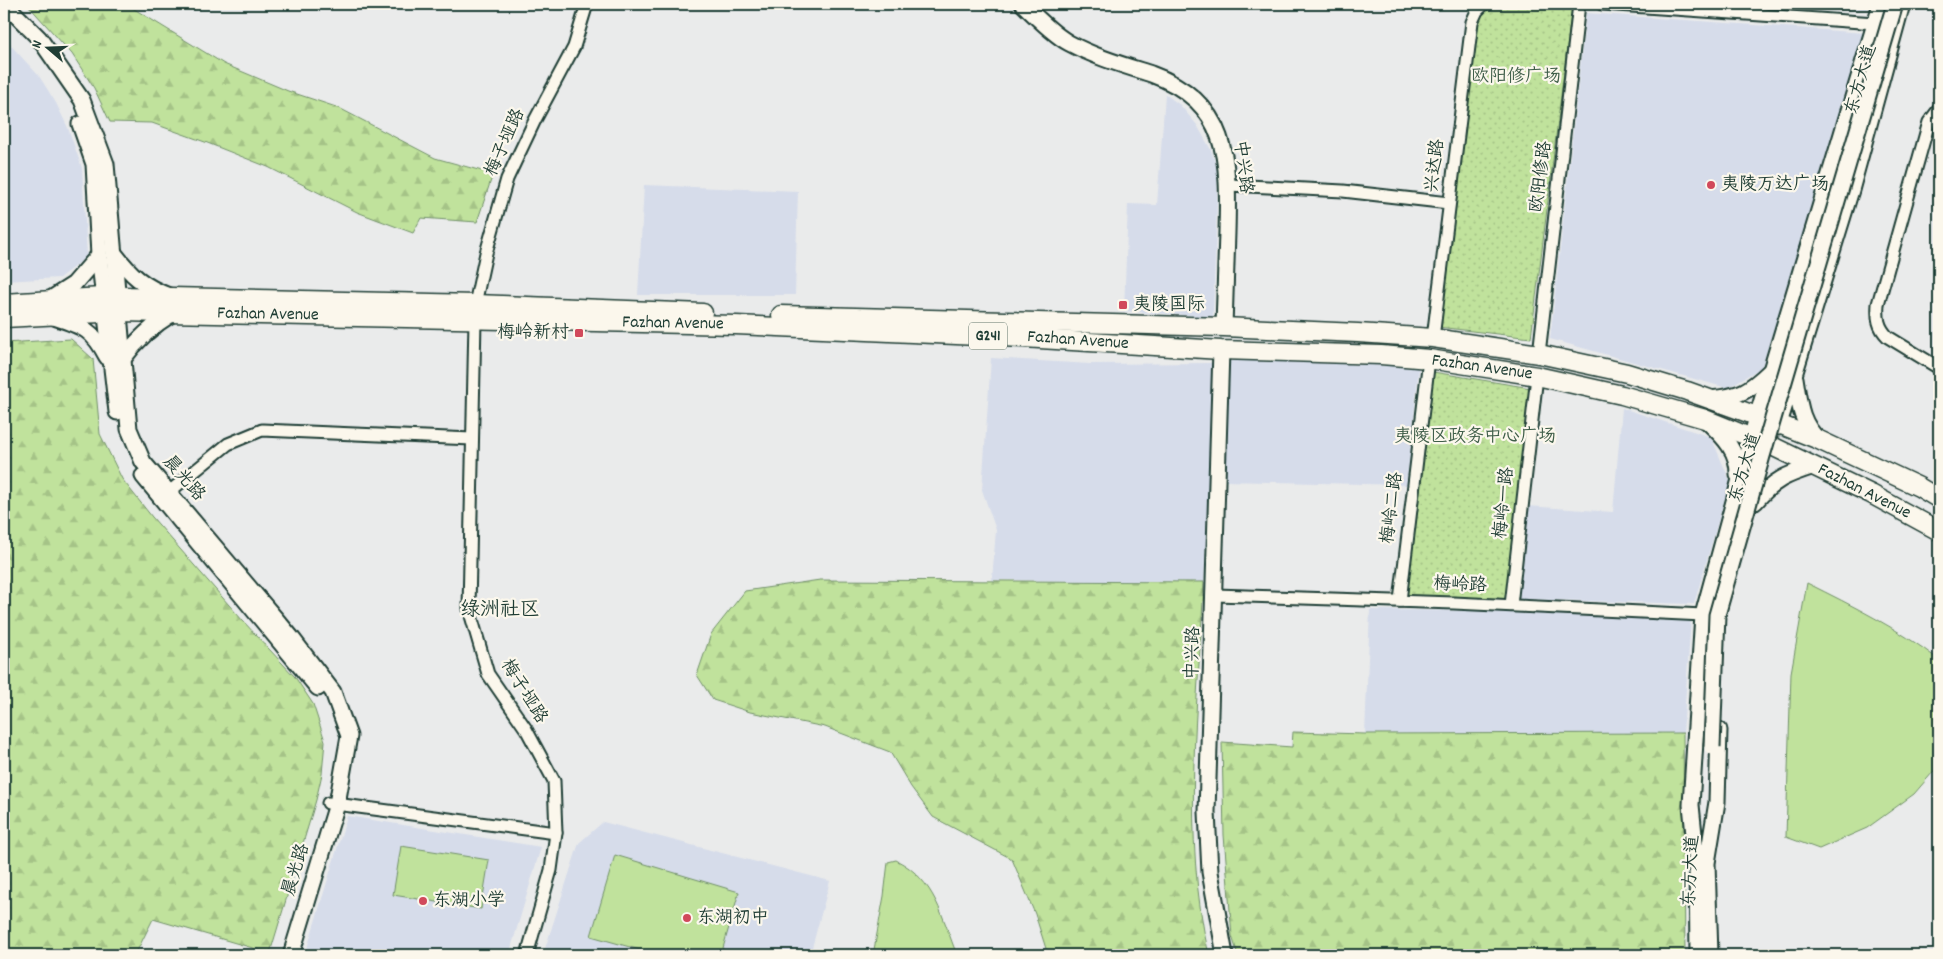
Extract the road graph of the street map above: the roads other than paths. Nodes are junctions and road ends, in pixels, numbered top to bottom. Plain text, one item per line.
1 (5, 4) edge
2 (587, 4) edge
3 (1023, 4) edge
4 (1484, 4) edge
5 (1579, 4) edge
6 (1602, 4) edge
7 (1882, 4) edge
8 (1888, 4) edge
9 (1895, 4) edge
10 (1902, 4) edge
11 (4, 16) edge
12 (1875, 23) junction
13 (1939, 109) edge
14 (1228, 185) junction
15 (1449, 204) junction
16 (107, 254) junction
17 (4, 303) edge
18 (112, 304) junction
19 (172, 305) junction
20 (48, 308) junction
21 (475, 312) junction
22 (4, 318) edge
23 (1224, 327) junction
24 (1433, 338) junction
25 (1221, 350) junction
26 (1539, 354) junction
27 (1429, 360) junction
28 (117, 364) junction
29 (1939, 368) edge
30 (1771, 370) junction
31 (1795, 374) junction
32 (1537, 376) junction
33 (1710, 400) junction
34 (1757, 417) junction
35 (1705, 419) junction
36 (1779, 424) junction
37 (1751, 438) junction
38 (472, 439) junction
39 (1819, 440) junction
40 (1772, 446) junction
41 (1814, 466) junction
42 (1737, 489) junction
43 (165, 495) junction
44 (1939, 499) edge
45 (1755, 502) junction
46 (1939, 531) edge
47 (1215, 595) junction
48 (1400, 601) junction
49 (1511, 605) junction
50 (1703, 615) junction
51 (333, 803) junction
52 (556, 833) junction
53 (1702, 864) junction
54 (282, 955) edge
55 (291, 955) edge
56 (527, 955) edge
57 (1225, 955) edge
58 (1698, 955) edge
59 (1710, 955) edge

1 - 16 main road, 晨光路
2 - 21 street, 梅子垭路
3 - 14 main road, 中兴路
4 - 15 street, 兴达路
5 - 26 street, 欧阳修路
6 - 12 street
7 - 12 main road, 东方大道
8 - 53 main road
9 - 53 main road, bridge
10 - 31 main road, 东方大道
11 - 16 main road, 晨光路
12 - 30 main road, 东方大道
13 - 29 street
14 - 15 street
14 - 23 main road, 中兴路
15 - 24 street, 兴达路
16 - 18 main road, 晨光路
16 - 19 main road
16 - 20 main road
17 - 20 highway, Fazhan Avenue / G241
18 - 19 highway, Fazhan Avenue / G241
18 - 20 highway, Fazhan Avenue / G241
18 - 28 main road, 晨光路
19 - 21 highway, Fazhan Avenue / G241
19 - 28 main road
20 - 22 highway, Fazhan Avenue / G241
20 - 28 main road
21 - 23 highway, Fazhan Avenue / G241
21 - 25 highway, Fazhan Avenue / G241
21 - 38 street, 梅子垭路
23 - 24 highway, Fazhan Avenue / G241
24 - 26 highway, Fazhan Avenue / G241
25 - 27 highway, Fazhan Avenue / G241
25 - 47 main road, 中兴路
26 - 33 highway, Fazhan Avenue / G241
27 - 32 highway, Fazhan Avenue / G241
27 - 48 street, 梅岭二路
28 - 43 main road, 晨光路
30 - 33 main road
30 - 34 main road, 东方大道
31 - 36 main road, 东方大道
31 - 39 main road
32 - 35 highway, Fazhan Avenue / G241
32 - 49 street, 梅岭一路
33 - 34 highway, Fazhan Avenue / G241
34 - 36 highway, Fazhan Avenue / G241
34 - 37 main road, 东方大道
35 - 37 highway, Fazhan Avenue / G241
35 - 42 main road
36 - 39 highway, Fazhan Avenue / G241
36 - 40 main road, 东方大道
37 - 40 highway, Fazhan Avenue / G241
37 - 42 main road, 东方大道
38 - 43 street
38 - 52 street, 梅子垭路
39 - 44 highway, Fazhan Avenue / G241
40 - 41 highway, Fazhan Avenue / G241
40 - 45 main road, 东方大道
41 - 45 main road
41 - 46 highway, Fazhan Avenue / G241
42 - 50 main road, 东方大道
43 - 51 main road, 晨光路
45 - 53 main road, 东方大道
47 - 48 street, 梅岭路
47 - 57 main road, 中兴路
48 - 49 street, 梅岭路
49 - 50 street, 梅岭路
50 - 53 main road, 东方大道
51 - 52 street
51 - 54 main road, 晨光路
51 - 55 main road, 晨光路
52 - 56 street, 梅子垭路
53 - 58 main road, 东方大道
53 - 59 main road, 东方大道

